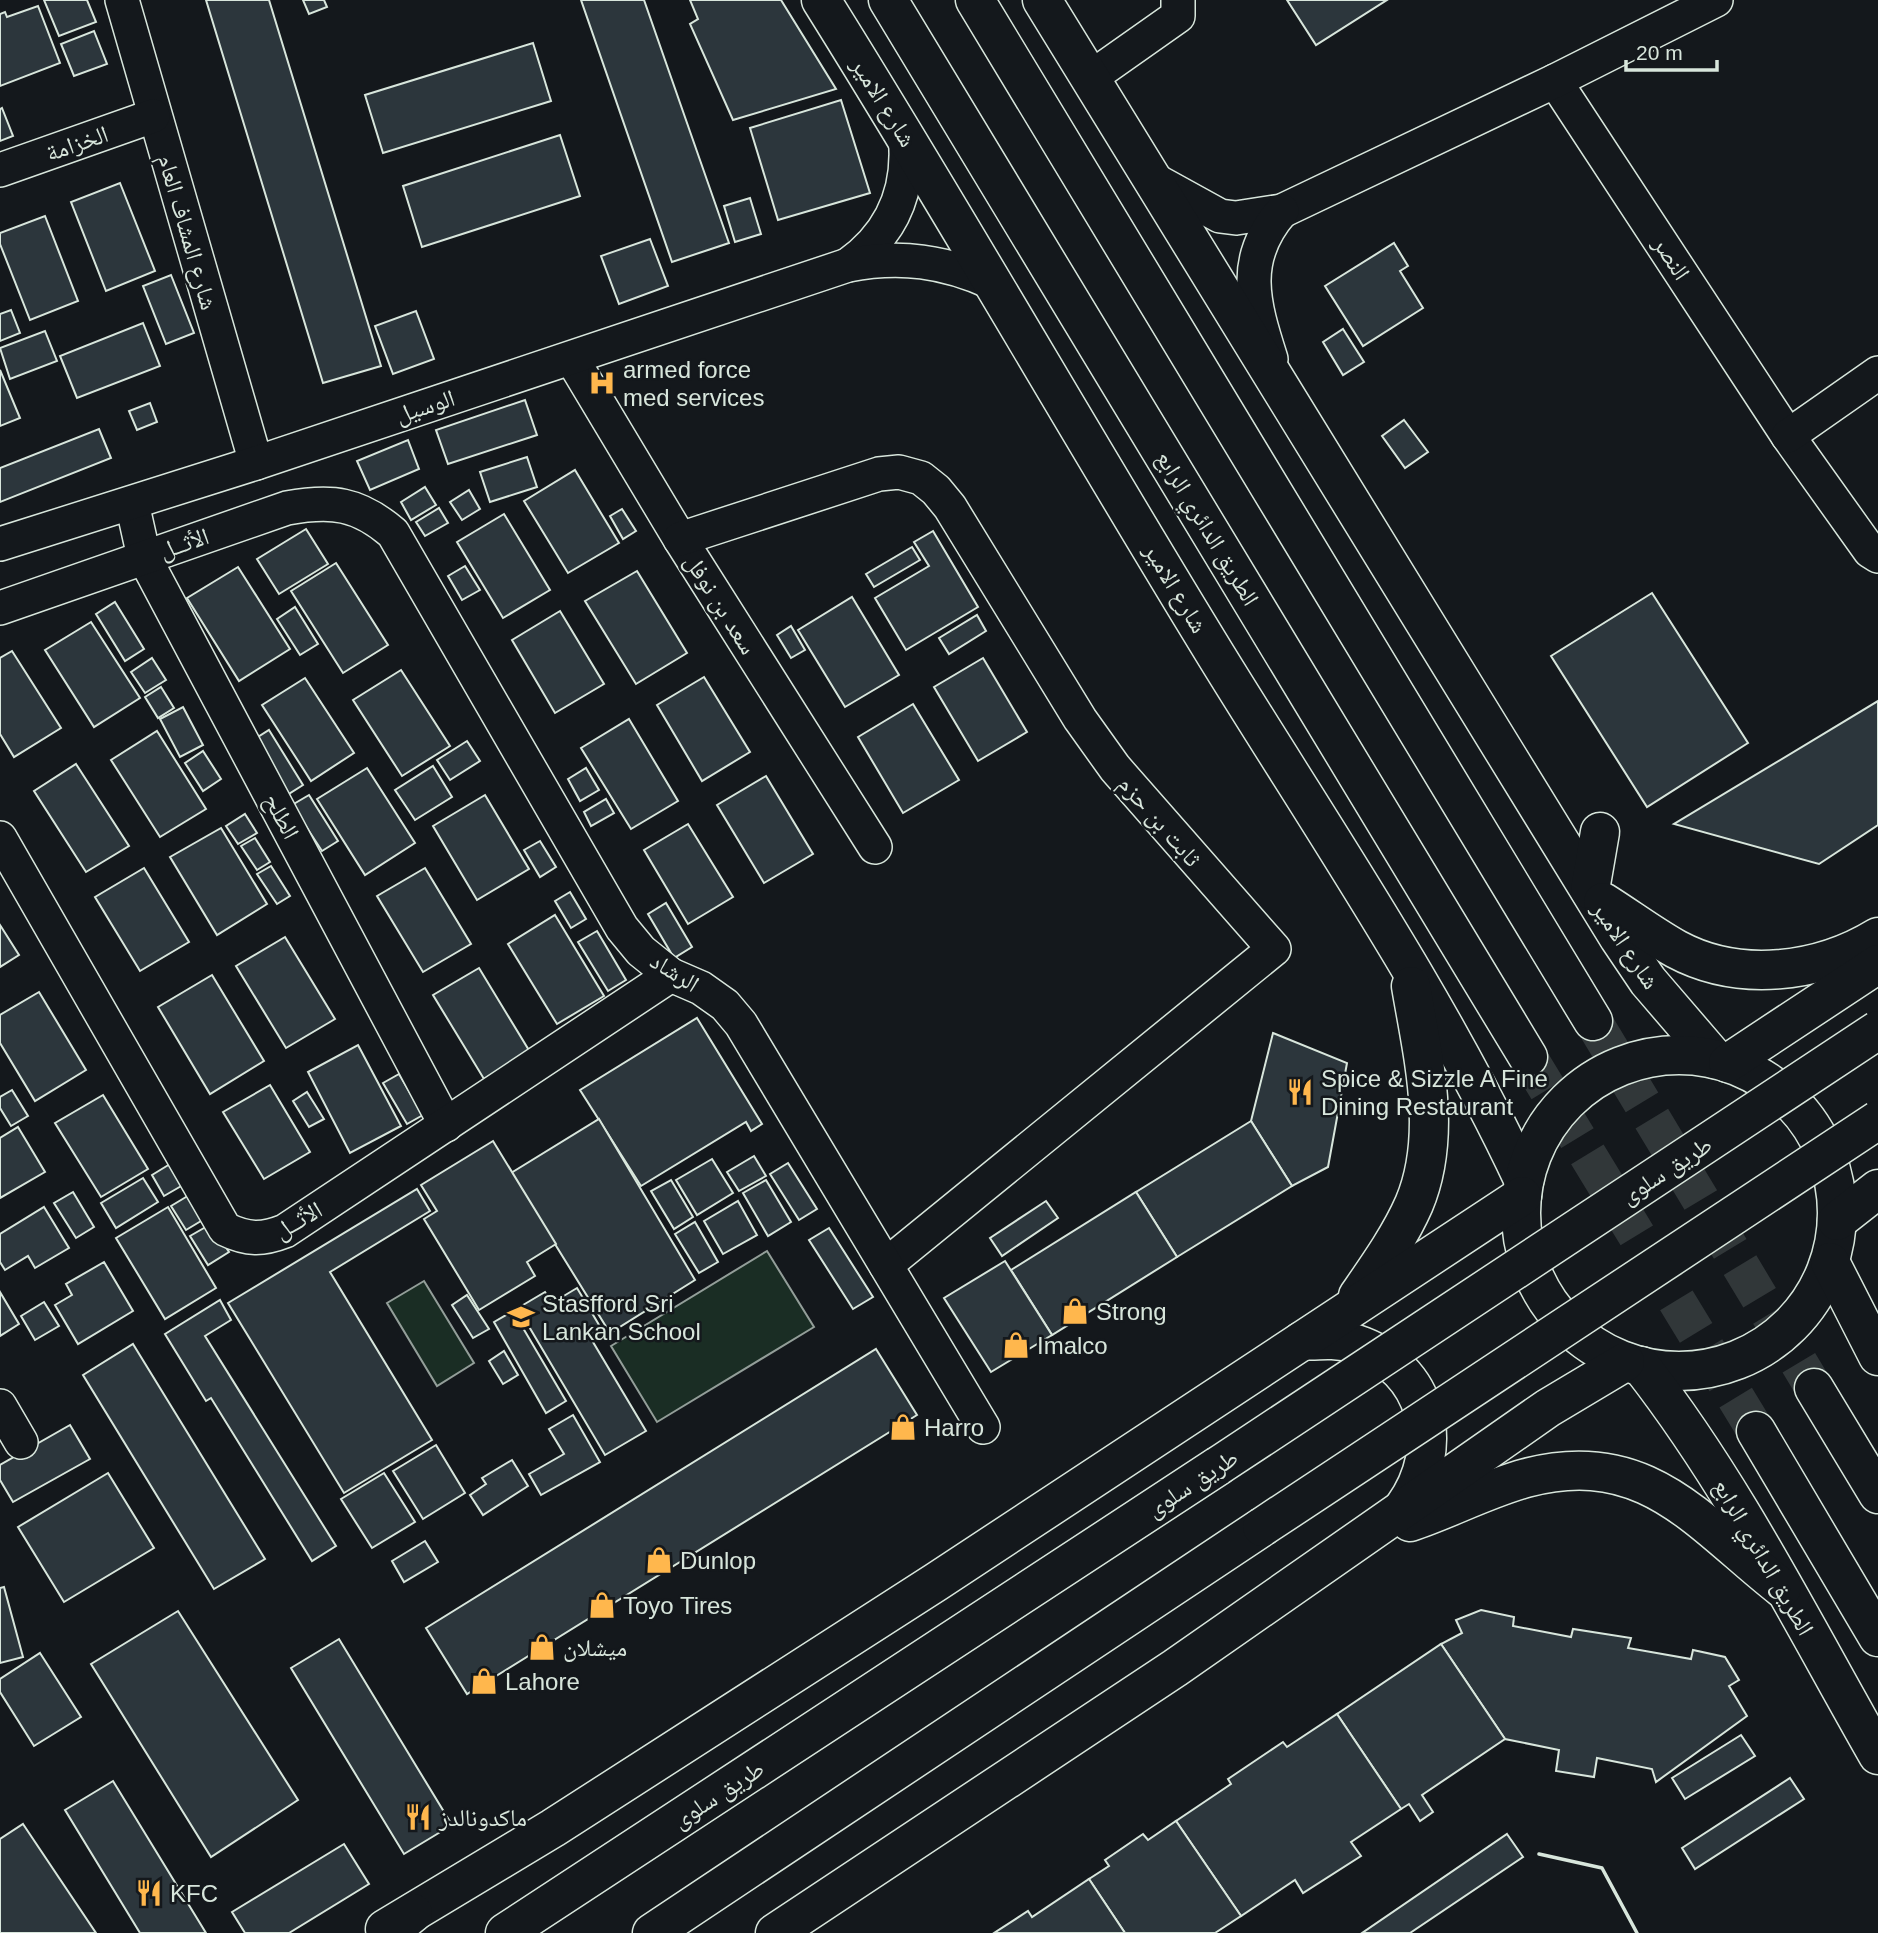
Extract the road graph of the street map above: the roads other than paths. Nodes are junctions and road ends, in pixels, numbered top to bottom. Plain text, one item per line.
1 (122, 0) edge
2 (821, 0) edge
3 (888, 0) edge
4 (975, 0) edge
5 (1042, 0) edge
6 (1178, 0) edge
7 (1716, 0) edge
8 (1090, 78) junction
9 (1555, 81) junction
10 (153, 116) junction
11 (905, 135) junction
12 (0, 170) edge
13 (1149, 177) junction
14 (1282, 211) junction
15 (848, 265) junction
16 (993, 283) junction
17 (572, 359) junction
18 (1878, 373) edge
19 (1279, 385) junction
20 (1788, 436) junction
21 (256, 463) junction
22 (132, 503) junction
23 (372, 515) joint
24 (680, 539) junction
25 (0, 544) edge
26 (1878, 556) edge
27 (144, 557) junction
28 (0, 607) edge
29 (1601, 832) dead end
30 (0, 838) edge
31 (875, 847) dead end
32 (1592, 893) junction
33 (1878, 937) edge
34 (1878, 964) edge
35 (1408, 965) junction
36 (671, 975) junction
37 (1593, 1021) tunnel mouth
38 (1878, 1030) edge
39 (1528, 1057) tunnel mouth
40 (1722, 1061) junction
41 (1878, 1121) edge
42 (446, 1125) junction
43 (1523, 1188) junction
44 (1878, 1189) edge
45 (1837, 1222) junction
46 (1830, 1262) junction
47 (886, 1265) junction
48 (1349, 1309) junction
49 (1302, 1341) junction
50 (1878, 1356) edge
51 (1633, 1364) junction
52 (1814, 1388) tunnel mouth
53 (0, 1406) edge
54 (983, 1427) dead end
55 (1756, 1431) tunnel mouth
56 (21, 1442) dead end
57 (1878, 1494) edge
58 (1401, 1511) junction
59 (1368, 1535) junction
60 (1782, 1588) junction
61 (1878, 1637) edge
62 (1878, 1755) edge
63 (401, 1923) edge
64 (377, 1933) edge
65 (505, 1933) edge
66 (652, 1933) edge
67 (775, 1933) edge

1 - 10 street, شارع المشاف العام
2 - 11 main road, شارع الامير
3 - 39 main road, الطريق الدائري الرابع
4 - 37 main road
5 - 8 main road, شارع الامير
6 - 8 street
7 - 9 street
8 - 13 main road, شارع الامير
9 - 14 street
9 - 20 street, النصر
10 - 12 street, الخزامة
10 - 21 street, شارع المشاف العام
11 - 15 street, الوسيل
11 - 16 main road, شارع الامير
13 - 14 street
13 - 19 main road, شارع الامير
14 - 19 street
15 - 16 street, الوسيل
15 - 17 street, الوسيل
16 - 35 main road, شارع الامير
17 - 21 street, الوسيل
17 - 24 street, سعد بن نوفل
18 - 20 street
19 - 32 main road, شارع الامير
20 - 26 street, النصر
21 - 22 street, الوسيل
22 - 25 street, الوسيل
22 - 27 street, الطلح
23 - 27 street, الأثــل
23 - 36 street, الرشاد
24 - 31 street, سعد بن نوفل
24 - 47 street, ثابت بن حزم
27 - 28 street, الأثــل
27 - 42 street, الطلح
29 - 32 main road
30 - 42 street, الأثــل
32 - 33 main road
32 - 40 main road, شارع الامير
34 - 40 main road
35 - 43 main road, شارع الامير
35 - 48 main road
36 - 42 street, الأثــل
36 - 47 street, الرشاد
38 - 65 main road, طريق سلوى, bridge
40 - 43 main road
40 - 45 main road
41 - 66 main road, bridge
43 - 48 main road
43 - 51 main road
44 - 45 main road
45 - 46 main road
46 - 50 main road
46 - 51 main road
47 - 54 street, الرشاد
48 - 49 main road
49 - 58 main road
49 - 63 main road
51 - 58 main road
51 - 60 main road, الطريق الدائري الرابع
52 - 57 main road
53 - 56 street
55 - 61 main road
58 - 59 main road
59 - 60 main road
59 - 67 main road
60 - 62 main road, الطريق الدائري الرابع
63 - 64 main road

